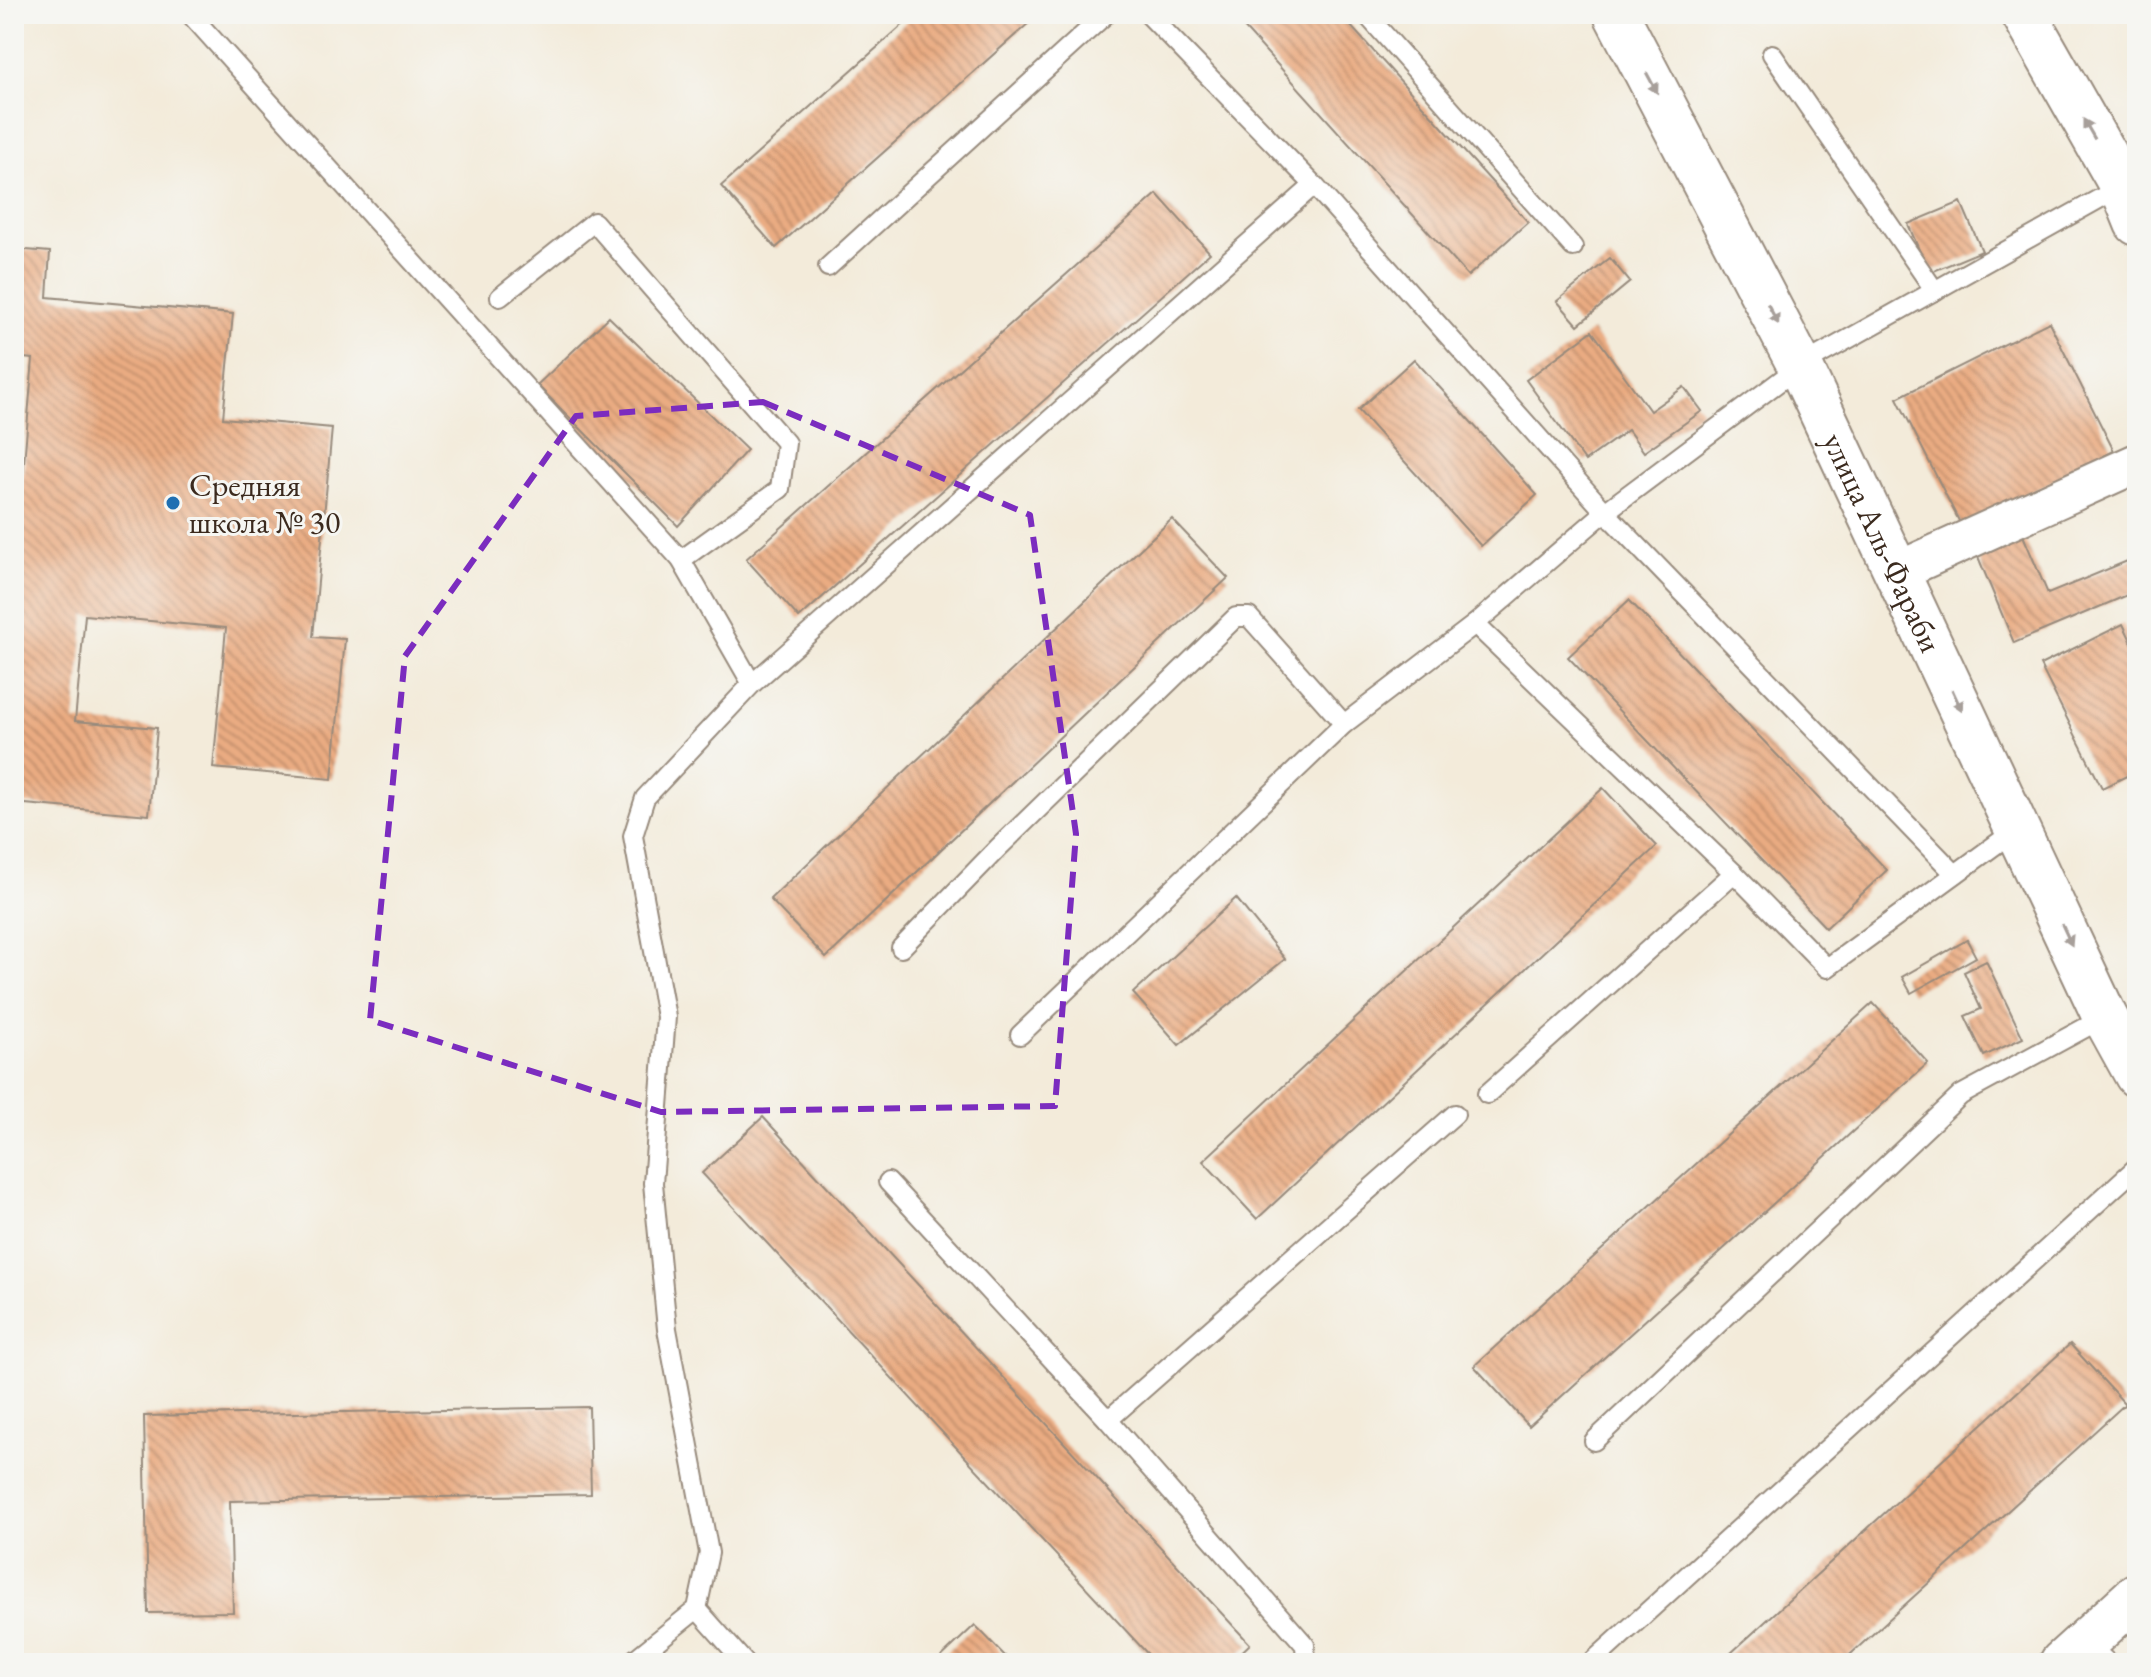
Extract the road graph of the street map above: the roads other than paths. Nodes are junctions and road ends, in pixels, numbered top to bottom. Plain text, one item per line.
1 (190, 14) edge
2 (1106, 14) edge
3 (1148, 14) edge
4 (1366, 14) edge
5 (1616, 14) edge
6 (2024, 14) edge
7 (1772, 54) dead end
8 (1314, 185) junction
9 (2132, 196) edge
10 (1573, 247) dead end
11 (828, 267) dead end
12 (1935, 291) junction
13 (500, 297) dead end
14 (1800, 366) junction
15 (2137, 463) edge
16 (1605, 512) junction
17 (681, 560) junction
18 (1896, 572) junction
19 (1475, 624) junction
20 (752, 684) junction
21 (1344, 724) junction
22 (2017, 829) junction
23 (1734, 873) junction
24 (1955, 874) junction
25 (901, 948) dead end
26 (2105, 1017) junction
27 (1020, 1035) dead end
28 (2137, 1075) edge
29 (1487, 1094) dead end
30 (1455, 1114) dead end
31 (2137, 1167) edge
32 (888, 1182) dead end
33 (1108, 1420) junction
34 (1594, 1441) dead end
35 (2137, 1595) edge
36 (697, 1609) junction
37 (2085, 1656) edge
38 (630, 1663) edge
39 (745, 1663) edge
40 (1306, 1663) edge
41 (1591, 1663) edge

1 - 17 lane
2 - 11 lane
3 - 8 lane
4 - 10 lane
5 -> 14 main road, улица Аль-Фараби
9 -> 6 main road
7 - 12 lane
8 - 16 lane
8 - 20 lane
9 - 12 lane
12 - 14 lane
13 - 17 lane
14 - 16 lane
14 - 18 main road, улица Аль-Фараби
15 - 18 street
16 - 19 lane
16 - 24 lane
17 - 20 lane
18 -> 22 main road, улица Аль-Фараби
19 - 21 lane
19 - 23 lane
20 - 36 lane
21 - 25 lane
21 - 27 lane
22 - 24 lane
22 -> 26 main road, улица Аль-Фараби
23 - 24 lane
23 - 29 lane
26 - 28 main road, улица Аль-Фараби
26 - 34 lane
30 - 33 lane
31 - 41 lane
32 - 33 lane
33 - 40 lane
35 - 37 main road
36 - 38 lane
36 - 39 lane

